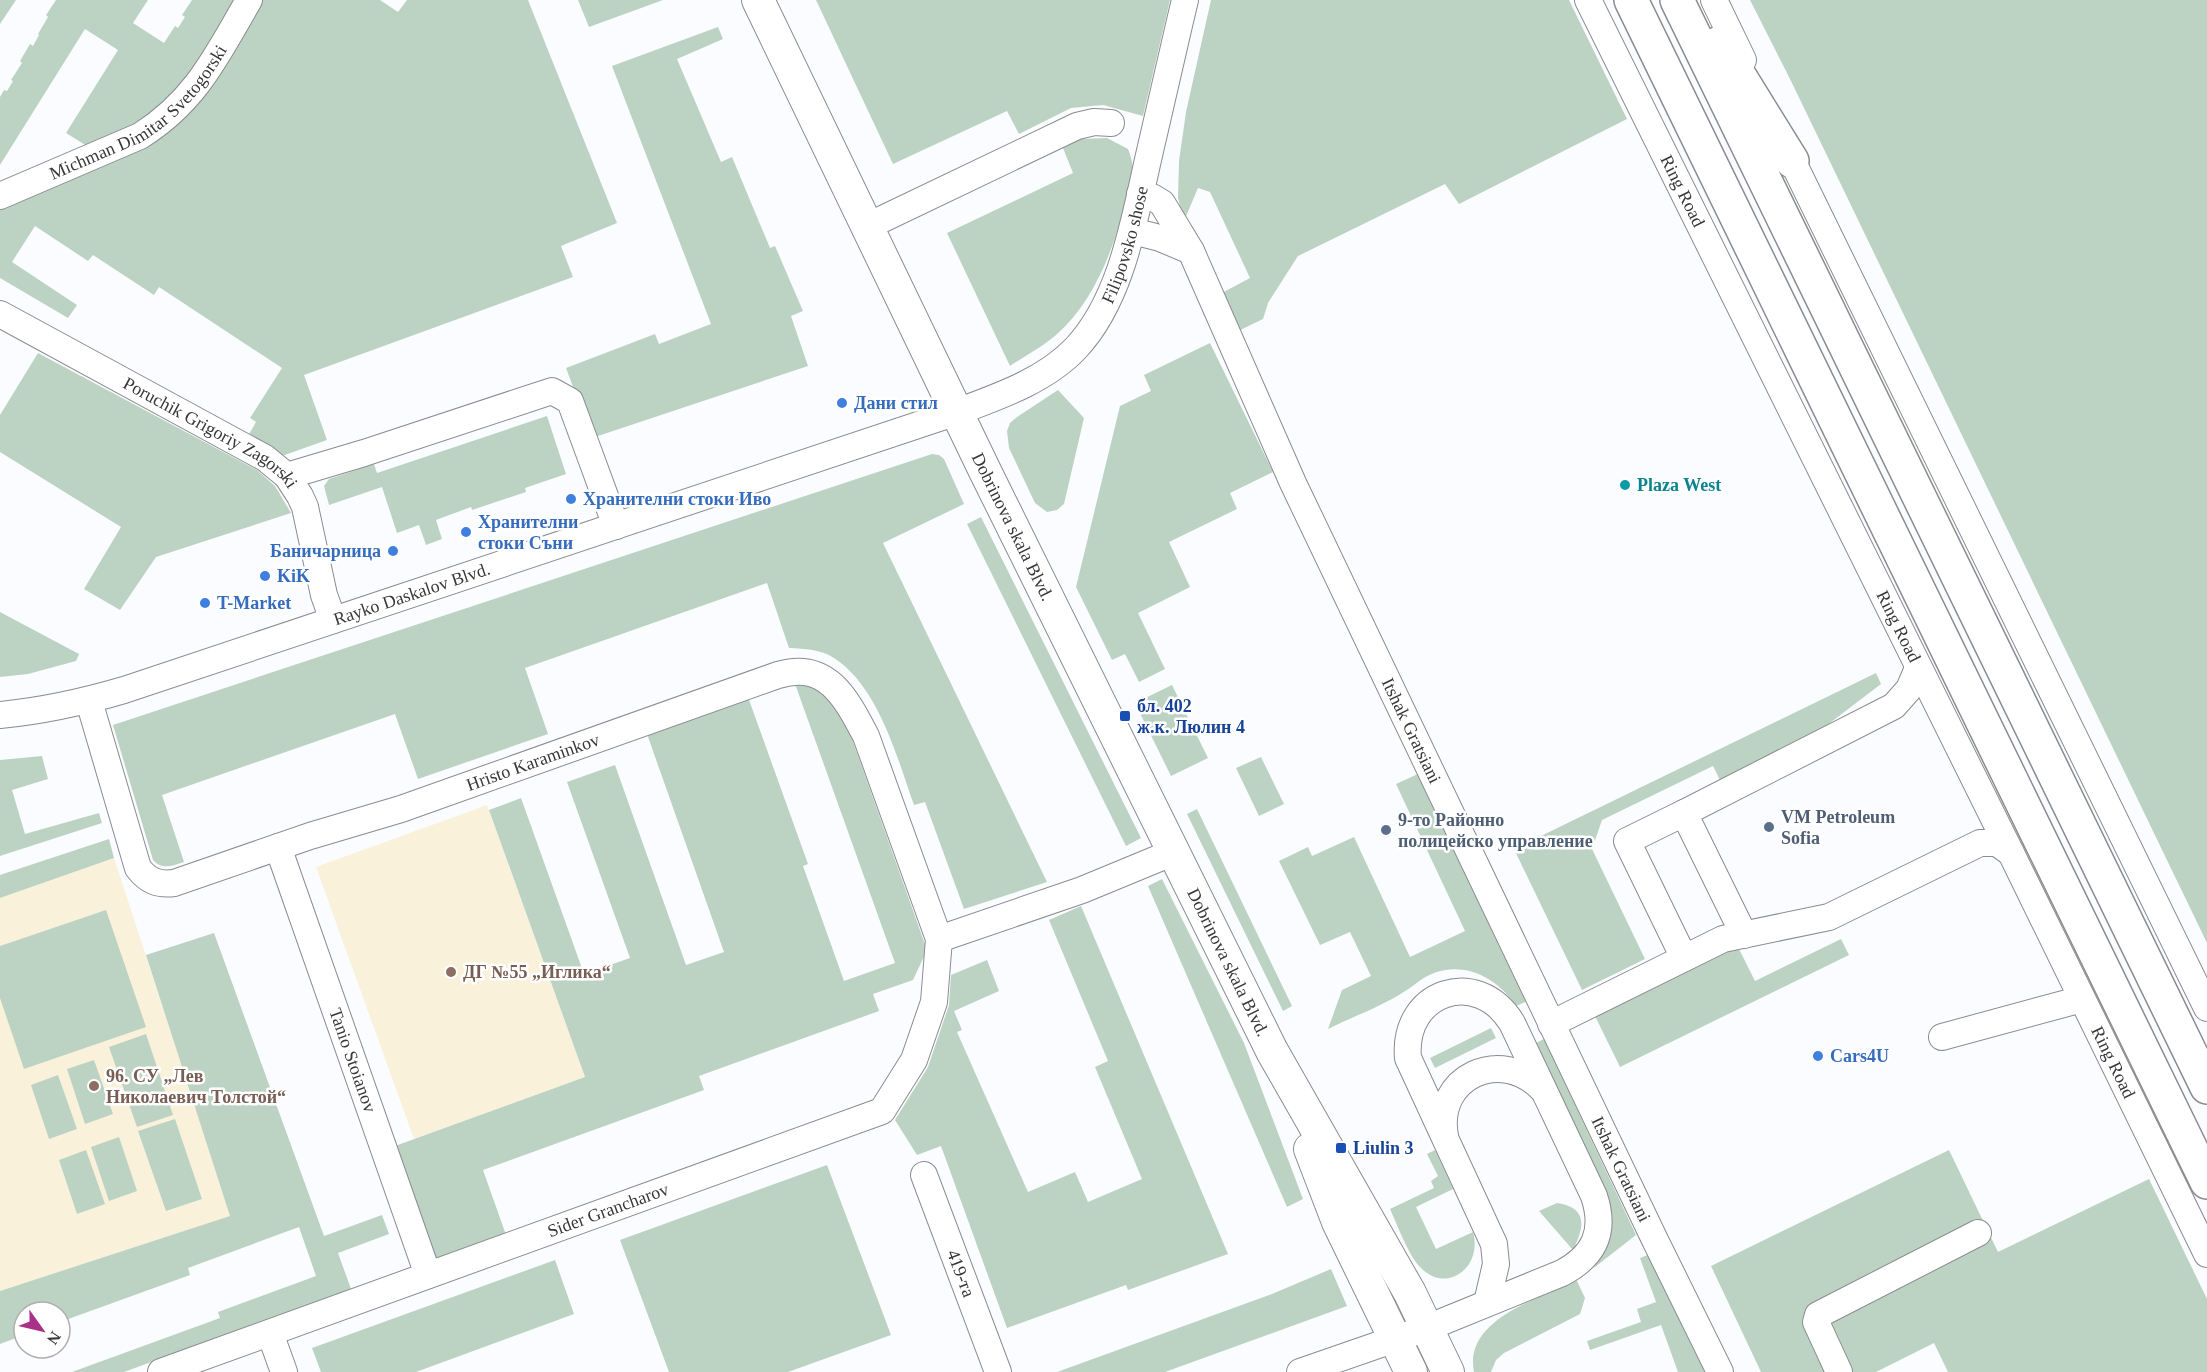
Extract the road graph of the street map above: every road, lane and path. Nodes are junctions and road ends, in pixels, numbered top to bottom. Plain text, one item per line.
1 (249, 0) edge
2 (758, 0) edge
3 (1185, 0) edge
4 (1588, 0) edge
5 (1608, 0) edge
6 (1631, 0) edge
7 (1677, 0) edge
8 (1692, 0) edge
9 (1714, 0) edge
10 (1111, 123) dead end
11 (1792, 161) junction
12 (1140, 194) junction
13 (1727, 195) junction
14 (0, 196) edge
15 (868, 226) junction
16 (1132, 231) junction
17 (1191, 251) junction
18 (0, 314) edge
19 (957, 412) junction
20 (287, 476) junction
21 (616, 526) junction
22 (333, 620) junction
23 (1918, 668) junction
24 (89, 701) junction
25 (0, 715) edge
26 (1684, 813) junction
27 (278, 847) junction
28 (1174, 852) junction
29 (2011, 852) junction
30 (1744, 934) junction
31 (939, 939) junction
32 (1684, 958) junction
33 (2082, 999) junction
34 (2207, 1008) edge
35 (1551, 1024) junction
36 (1942, 1037) dead end
37 (1272, 1051) junction
38 (2207, 1087) edge
39 (1548, 1099) junction
40 (1448, 1147) junction
41 (924, 1175) dead end
42 (2207, 1182) edge
43 (1978, 1233) dead end
44 (2207, 1254) edge
45 (428, 1275) junction
46 (1487, 1303) junction
47 (1427, 1328) junction
48 (270, 1333) junction
49 (1395, 1339) junction
50 (161, 1372) edge
51 (284, 1372) edge
52 (998, 1372) edge
53 (1300, 1372) edge
54 (1412, 1372) edge
55 (1448, 1372) edge
56 (1720, 1372) edge
57 (1839, 1372) edge

1 - 14 street, Michman Dimitar Svetogorski
2 - 15 main road, Dobrinova skala Blvd.
3 - 12 street, Filipovsko shose
4 - 23 street, Ring Road
5 - 13 highway
6 - 13 highway, Ring Road
7 - 38 highway
8 - 11 highway
9 - 11 street
10 - 15 street
11 - 34 street
12 - 16 street, Filipovsko shose
12 - 17 street, Itshak Gratsiani
13 - 42 highway, Ring Road
15 - 19 main road, Dobrinova skala Blvd.
16 - 17 street
16 - 19 street, Filipovsko shose
17 - 35 street, Itshak Gratsiani
18 - 20 street, Poruchik Grigoriy Zagorski
19 - 21 street, Rayko Daskalov Blvd.
19 - 28 main road, Dobrinova skala Blvd.
20 - 21 street
20 - 22 street, Poruchik Grigoriy Zagorski
21 - 22 street, Rayko Daskalov Blvd.
22 - 24 street, Rayko Daskalov Blvd.
23 - 26 street
23 - 29 street, Ring Road
24 - 25 street, Rayko Daskalov Blvd.
24 - 27 street, Hristo Karaminkov
26 - 30 street
26 - 32 street
27 - 31 street, Hristo Karaminkov
27 - 45 street, Tanio Stoianov
28 - 31 street
28 - 37 main road, Dobrinova skala Blvd.
29 - 30 street
29 - 33 street, Ring Road
30 - 32 street
31 - 45 street, Sider Grancharov
32 - 35 street
33 - 36 street
33 - 44 street, Ring Road
35 - 56 street, Itshak Gratsiani
37 - 47 main road, Dobrinova skala Blvd.
37 - 49 main road, Dobrinova skala Blvd.
39 - 40 street
39 - 40 street
39 - 46 street
40 - 46 street
41 - 52 street, 419-та
43 - 57 street
45 - 48 street, Sider Grancharov
46 - 47 street
47 - 49 street
47 - 55 main road, Dobrinova skala Blvd.
48 - 50 street, Sider Grancharov
48 - 51 street
49 - 53 street
49 - 54 main road, Dobrinova skala Blvd.

